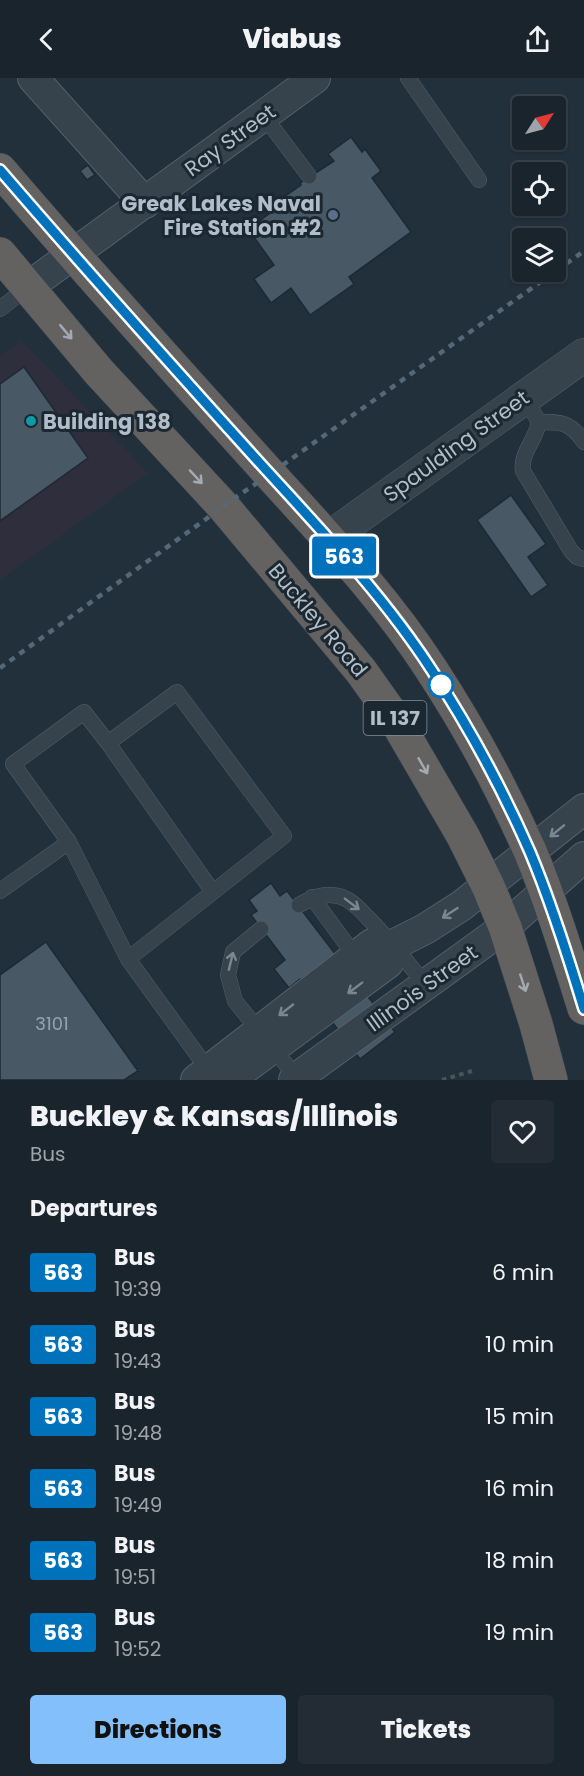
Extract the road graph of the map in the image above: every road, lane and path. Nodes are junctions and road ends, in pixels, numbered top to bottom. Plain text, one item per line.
1 (33, 78) edge
2 (315, 78) edge
3 (408, 78) edge
4 (264, 116) junction
5 (0, 170) edge
6 (309, 177) dead end
7 (479, 180) dead end
8 (144, 203) junction
9 (0, 254) edge
10 (73, 254) junction
11 (28, 287) junction
12 (0, 309) edge
13 (584, 355) edge
14 (531, 410) junction
15 (584, 442) edge
16 (329, 538) junction
17 (584, 559) edge
18 (108, 743) junction
19 (584, 809) edge
20 (69, 842) junction
21 (530, 853) junction
22 (584, 857) edge
23 (488, 886) junction
24 (0, 891) edge
25 (545, 891) junction
26 (213, 892) junction
27 (312, 897) junction
28 (298, 905) dead end
29 (505, 927) junction
30 (261, 929) dead end
31 (393, 945) junction
32 (355, 956) junction
33 (128, 959) junction
34 (426, 985) junction
35 (584, 1008) edge
36 (267, 1039) junction
37 (472, 1071) dead end
38 (212, 1078) edge
39 (296, 1079) edge
40 (442, 1080) edge
41 (551, 1080) edge

1 - 8 street
2 - 4 street, Ray Street
3 - 7 lane
4 - 6 lane
4 - 8 street, Ray Street
5 - 10 highway, IL 137
8 - 10 street, Ray Street
9 - 11 highway, Buckley Road / IL 137
10 - 11 street, Ray Street
10 - 16 highway, IL 137
11 - 12 lane
11 -> 23 highway, Buckley Road / IL 137
13 - 14 street, Spaulding Street
14 - 15 lane
14 - 16 street, Spaulding Street
14 - 17 lane
16 - 21 highway, IL 137
18 - 20 lane
18 - 26 lane
18 - 26 lane
19 -> 21 street, Illinois Street
20 - 24 lane
20 - 33 lane
21 - 23 street, Illinois Street
21 - 25 highway, IL 137
22 - 25 street, Illinois Street
23 - 29 highway, Buckley Road / IL 137
23 -> 31 street, Illinois Street
25 - 29 street, Illinois Street
25 - 35 highway, IL 137
26 - 33 lane
27 - 28 lane
27 -> 31 lane
27 - 32 lane
29 - 34 street, Illinois Street
29 -> 41 highway, Buckley Road / IL 137
36 -> 30 lane
31 - 32 street, Illinois Street
31 - 34 lane
31 -> 36 street, Illinois Street
32 -> 36 street, Illinois Street
33 - 38 lane
34 - 39 street, Illinois Street
36 - 38 street, Illinois Street
36 - 39 lane
37 - 40 path

